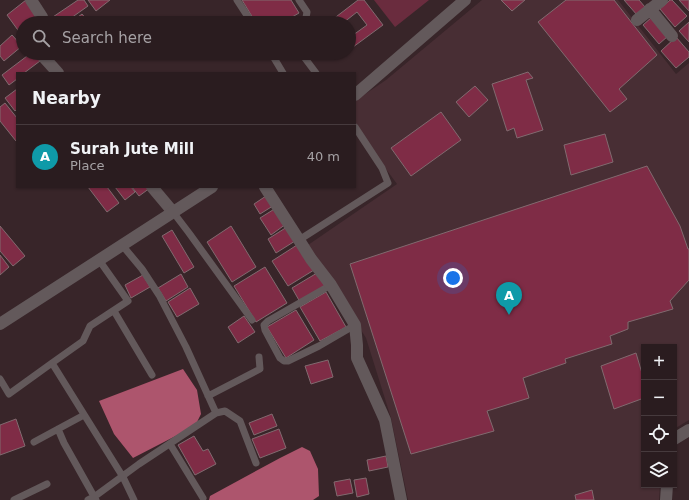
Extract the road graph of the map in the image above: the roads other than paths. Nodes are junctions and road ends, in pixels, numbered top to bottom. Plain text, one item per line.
1 (31, 0) edge
2 (237, 0) edge
3 (299, 0) edge
4 (465, 0) edge
5 (662, 0) edge
6 (650, 9) junction
7 (41, 16) edge
8 (247, 16) edge
9 (306, 16) edge
10 (637, 20) dead end
11 (672, 36) dead end
12 (46, 60) edge
13 (275, 60) edge
14 (306, 60) edge
15 (57, 72) edge
16 (282, 72) edge
17 (315, 72) edge
18 (356, 94) edge
19 (356, 129) edge
20 (153, 188) edge
21 (210, 188) edge
22 (266, 188) edge
23 (173, 212) junction
24 (299, 240) junction
25 (122, 245) junction
26 (99, 260) junction
27 (331, 286) junction
28 (114, 311) junction
29 (252, 320) dead end
30 (0, 324) edge
31 (355, 325) junction
32 (259, 357) dead end
33 (52, 363) junction
34 (152, 376) dead end
35 (0, 378) edge
36 (208, 396) junction
37 (216, 413) junction
38 (84, 415) junction
39 (58, 429) junction
40 (689, 430) edge
41 (677, 437) edge
42 (34, 442) dead end
43 (170, 444) junction
44 (256, 463) dead end
45 (123, 477) junction
46 (47, 484) dead end
47 (667, 488) edge
48 (203, 498) dead end
49 (93, 499) edge
50 (14, 500) edge
51 (134, 500) edge
52 (401, 500) edge
53 (666, 500) edge

1 - 7 street
2 - 8 lane
3 - 9 lane
4 - 18 street
5 - 6 street
6 - 10 street
6 - 11 street
12 - 15 street
13 - 16 lane
14 - 17 lane
19 - 24 lane
20 - 23 street
21 - 23 street
22 - 24 street
23 - 25 street
23 - 29 lane
24 - 27 street
25 - 26 street
25 - 36 lane
26 - 28 lane
26 - 30 street
27 - 31 street
27 - 31 lane
28 - 33 lane
28 - 34 lane
31 - 52 street
32 - 36 lane
33 - 35 lane
33 - 38 lane
36 - 37 lane
37 - 43 lane
37 - 44 lane
38 - 39 lane
38 - 45 lane
39 - 42 lane
39 - 49 lane
40 - 41 street
43 - 45 lane
43 - 48 lane
45 - 49 lane
45 - 51 lane
46 - 50 lane
47 - 53 street

